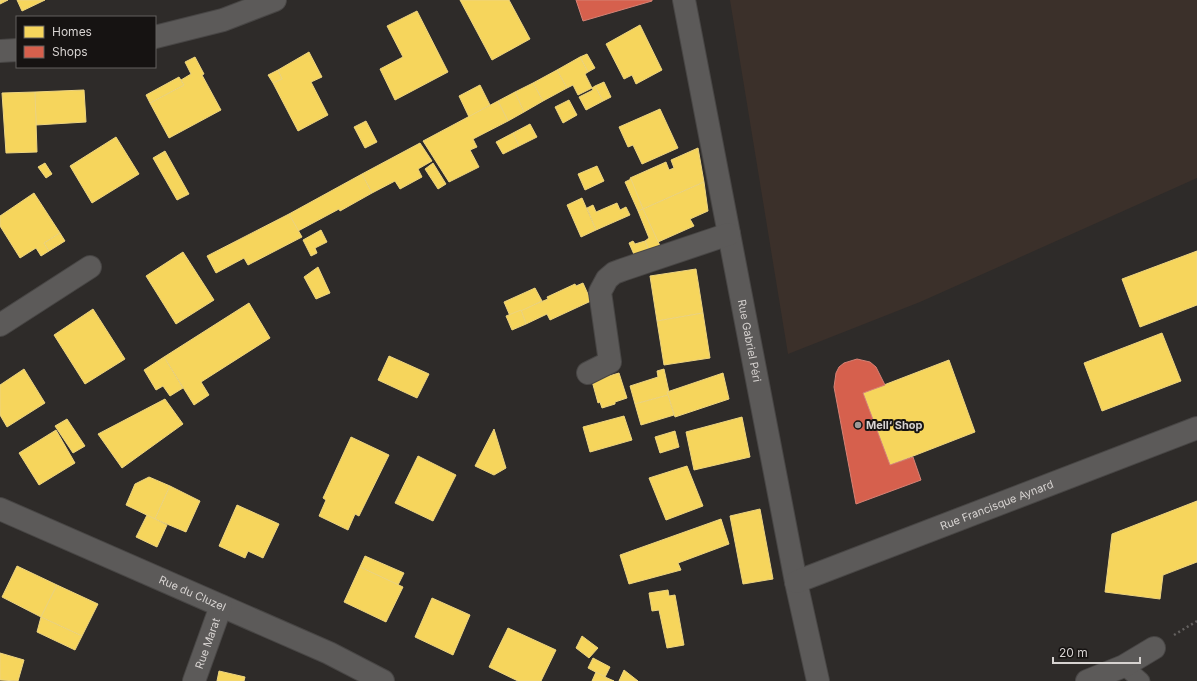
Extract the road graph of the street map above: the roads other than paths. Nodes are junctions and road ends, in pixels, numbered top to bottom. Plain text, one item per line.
1 (275, 0) edge
2 (684, 0) edge
3 (156, 37) edge
4 (16, 50) edge
5 (0, 51) edge
6 (729, 234) junction
7 (90, 267) dead end
8 (0, 325) edge
9 (588, 373) dead end
10 (1197, 428) edge
11 (0, 509) edge
12 (796, 582) junction
13 (221, 606) junction
14 (1154, 648) dead end
15 (1124, 666) junction
16 (194, 681) edge
17 (383, 681) edge
18 (818, 681) edge
19 (1087, 681) edge
20 (1141, 681) edge

1 - 3 street
2 - 6 street, Rue Gabriel Péri
4 - 5 street
6 - 9 street
6 - 12 street, Rue Gabriel Péri
7 - 8 street
10 - 12 street, Rue Francisque Aynard
11 - 13 street, Rue du Cluzel
12 - 18 street, Rue Gabriel Péri
13 - 16 street, Rue Marat
13 - 17 street, Rue du Cluzel
14 - 15 street
15 - 19 street
15 - 20 lane

